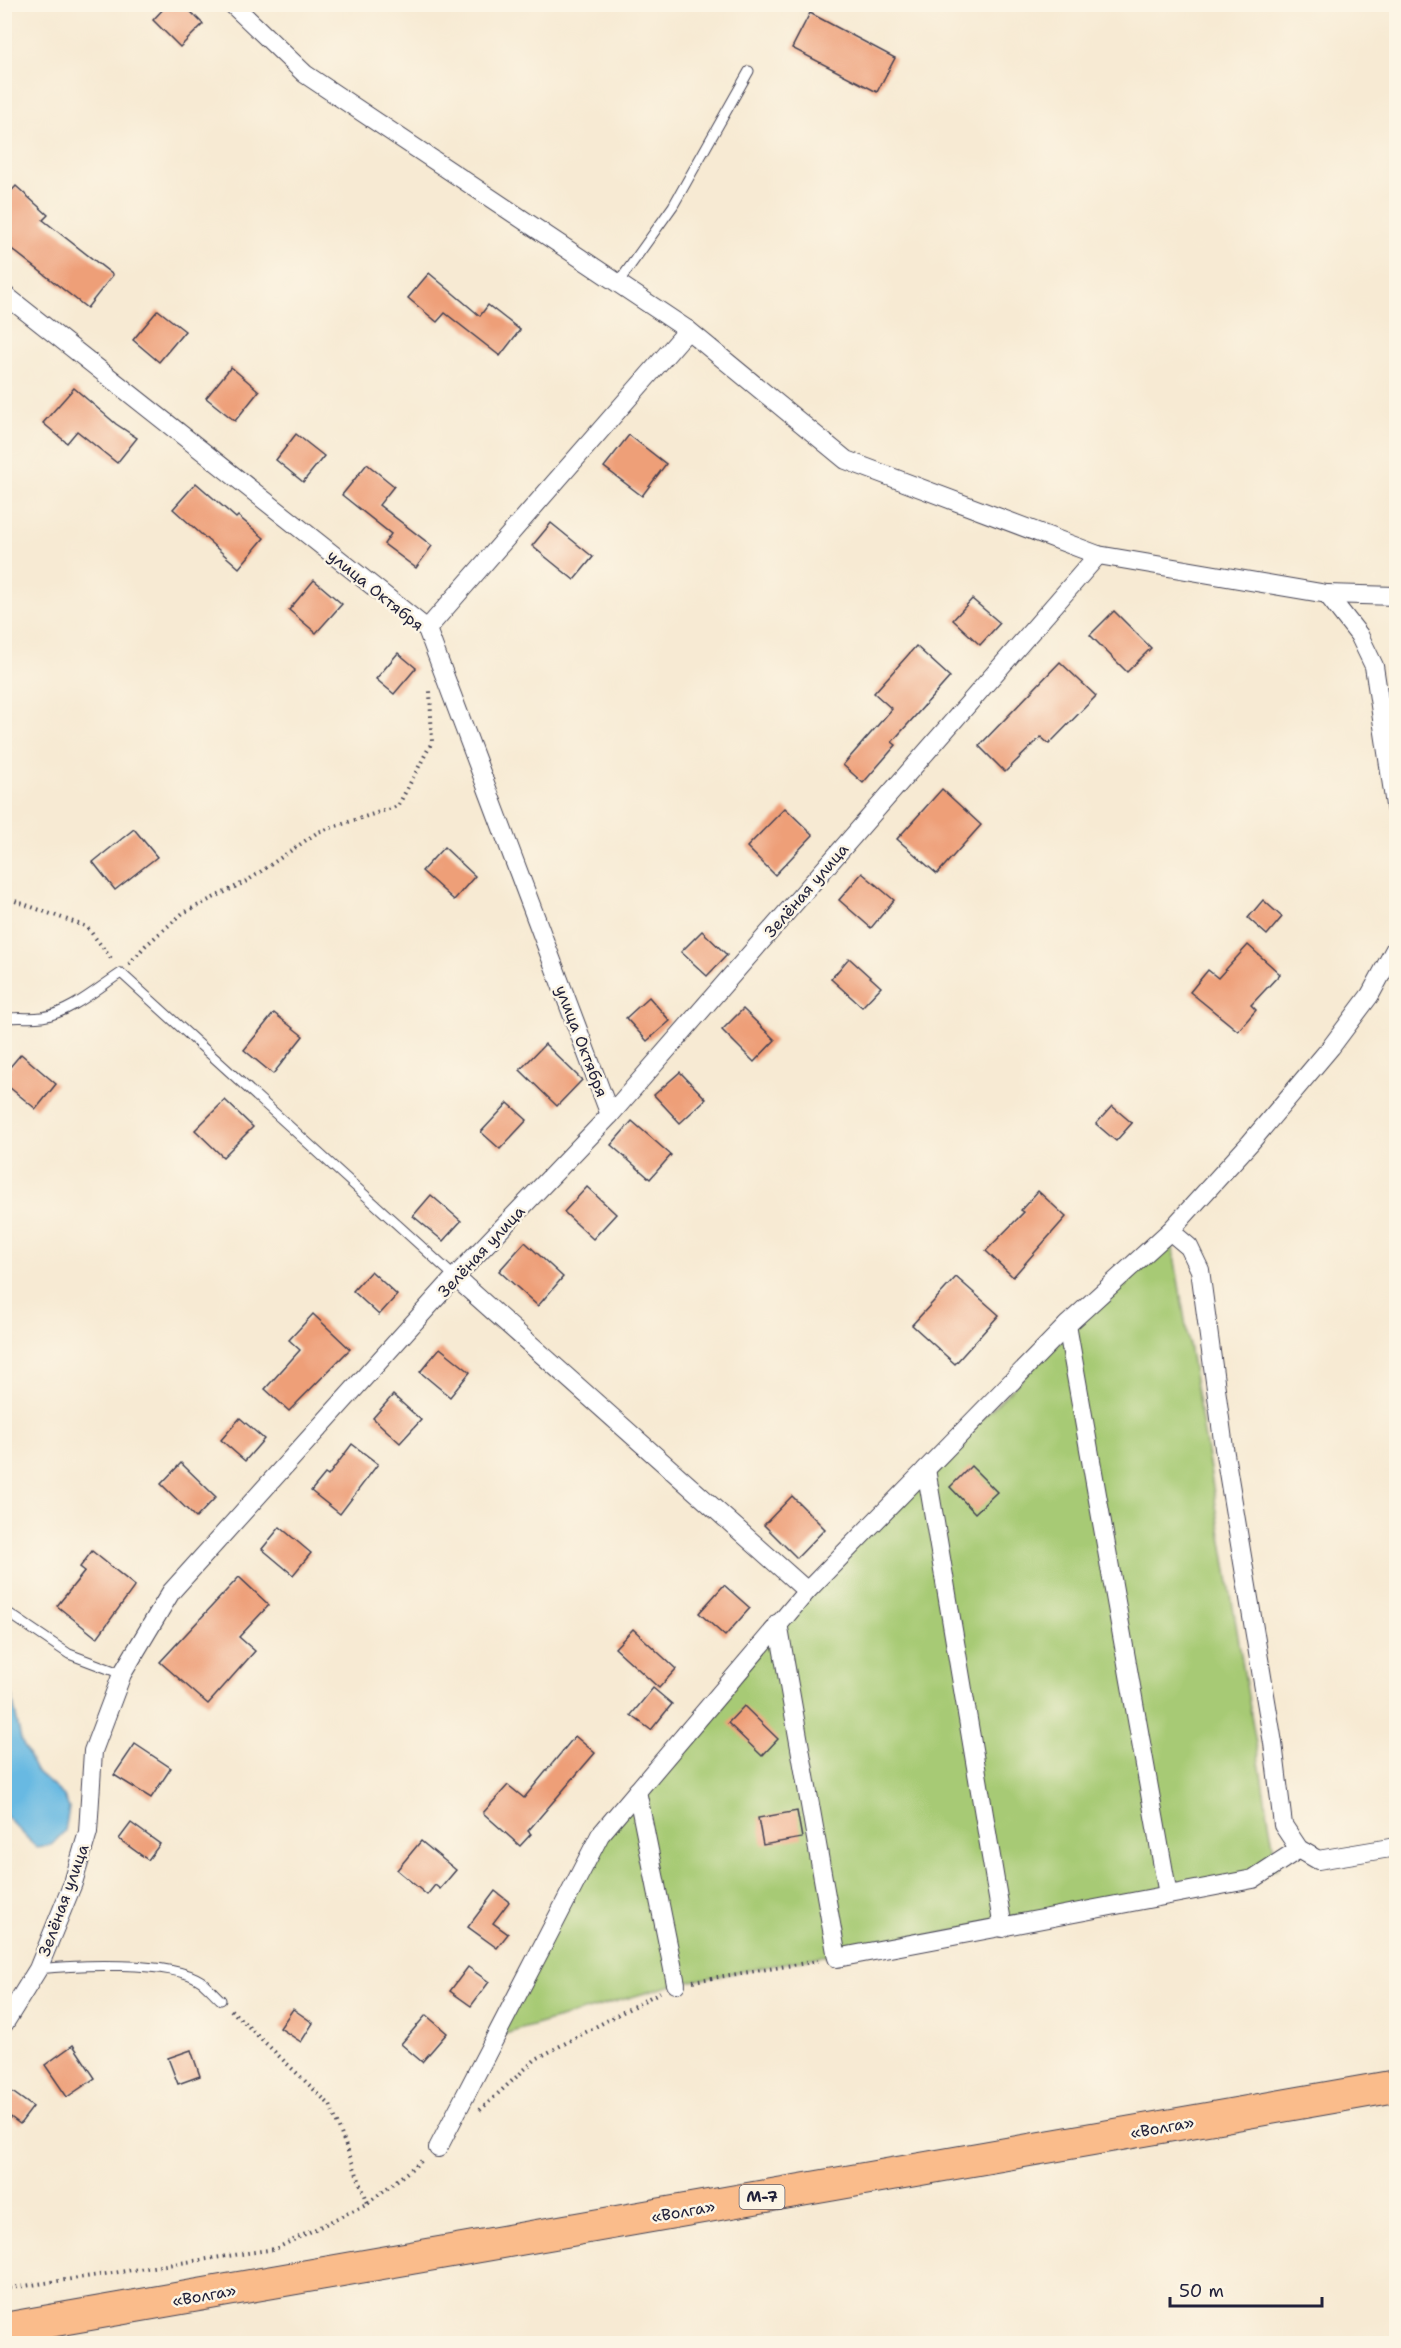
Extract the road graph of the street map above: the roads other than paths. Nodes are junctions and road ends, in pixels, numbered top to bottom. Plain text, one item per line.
1 (232, 4) edge
2 (749, 71) dead end
3 (618, 283) junction
4 (4, 294) edge
5 (688, 330) junction
6 (1098, 555) junction
7 (1327, 594) junction
8 (1396, 596) edge
9 (427, 628) junction
10 (1396, 812) edge
11 (1396, 947) edge
12 (4, 1019) edge
13 (610, 1115) junction
14 (1170, 1231) junction
15 (455, 1277) junction
16 (1067, 1325) junction
17 (926, 1469) junction
18 (807, 1591) junction
19 (4, 1610) edge
20 (778, 1623) junction
21 (122, 1674) junction
22 (637, 1791) junction
23 (1396, 1847) edge
24 (1299, 1849) junction
25 (1168, 1895) junction
26 (1003, 1928) junction
27 (38, 1969) junction
28 (676, 1984) dead end
29 (221, 2000) road end
30 (4, 2024) edge
31 (1396, 2086) edge
32 (438, 2148) dead end
33 (4, 2329) edge

1 - 3 street
2 - 3 lane
3 - 5 street
4 - 9 street, улица Октября
5 - 6 street
5 - 9 street
6 - 7 street
6 - 13 street, Зелёная улица
7 - 8 street
7 - 10 street
9 - 13 street, улица Октября
11 - 14 street
12 - 15 lane
13 - 15 street, Зелёная улица
14 - 16 street
14 - 24 street
15 - 18 street
15 - 21 street, Зелёная улица
16 - 17 street
16 - 25 street
17 - 18 street
17 - 26 street
18 - 20 street
19 - 21 lane
20 - 22 street
20 - 26 street
21 - 27 street, Зелёная улица
22 - 28 street
22 - 32 street
23 - 24 street
24 - 25 street
25 - 26 street
27 - 29 lane
27 - 30 street, Зелёная улица
31 - 33 highway, «Волга» / М-7

